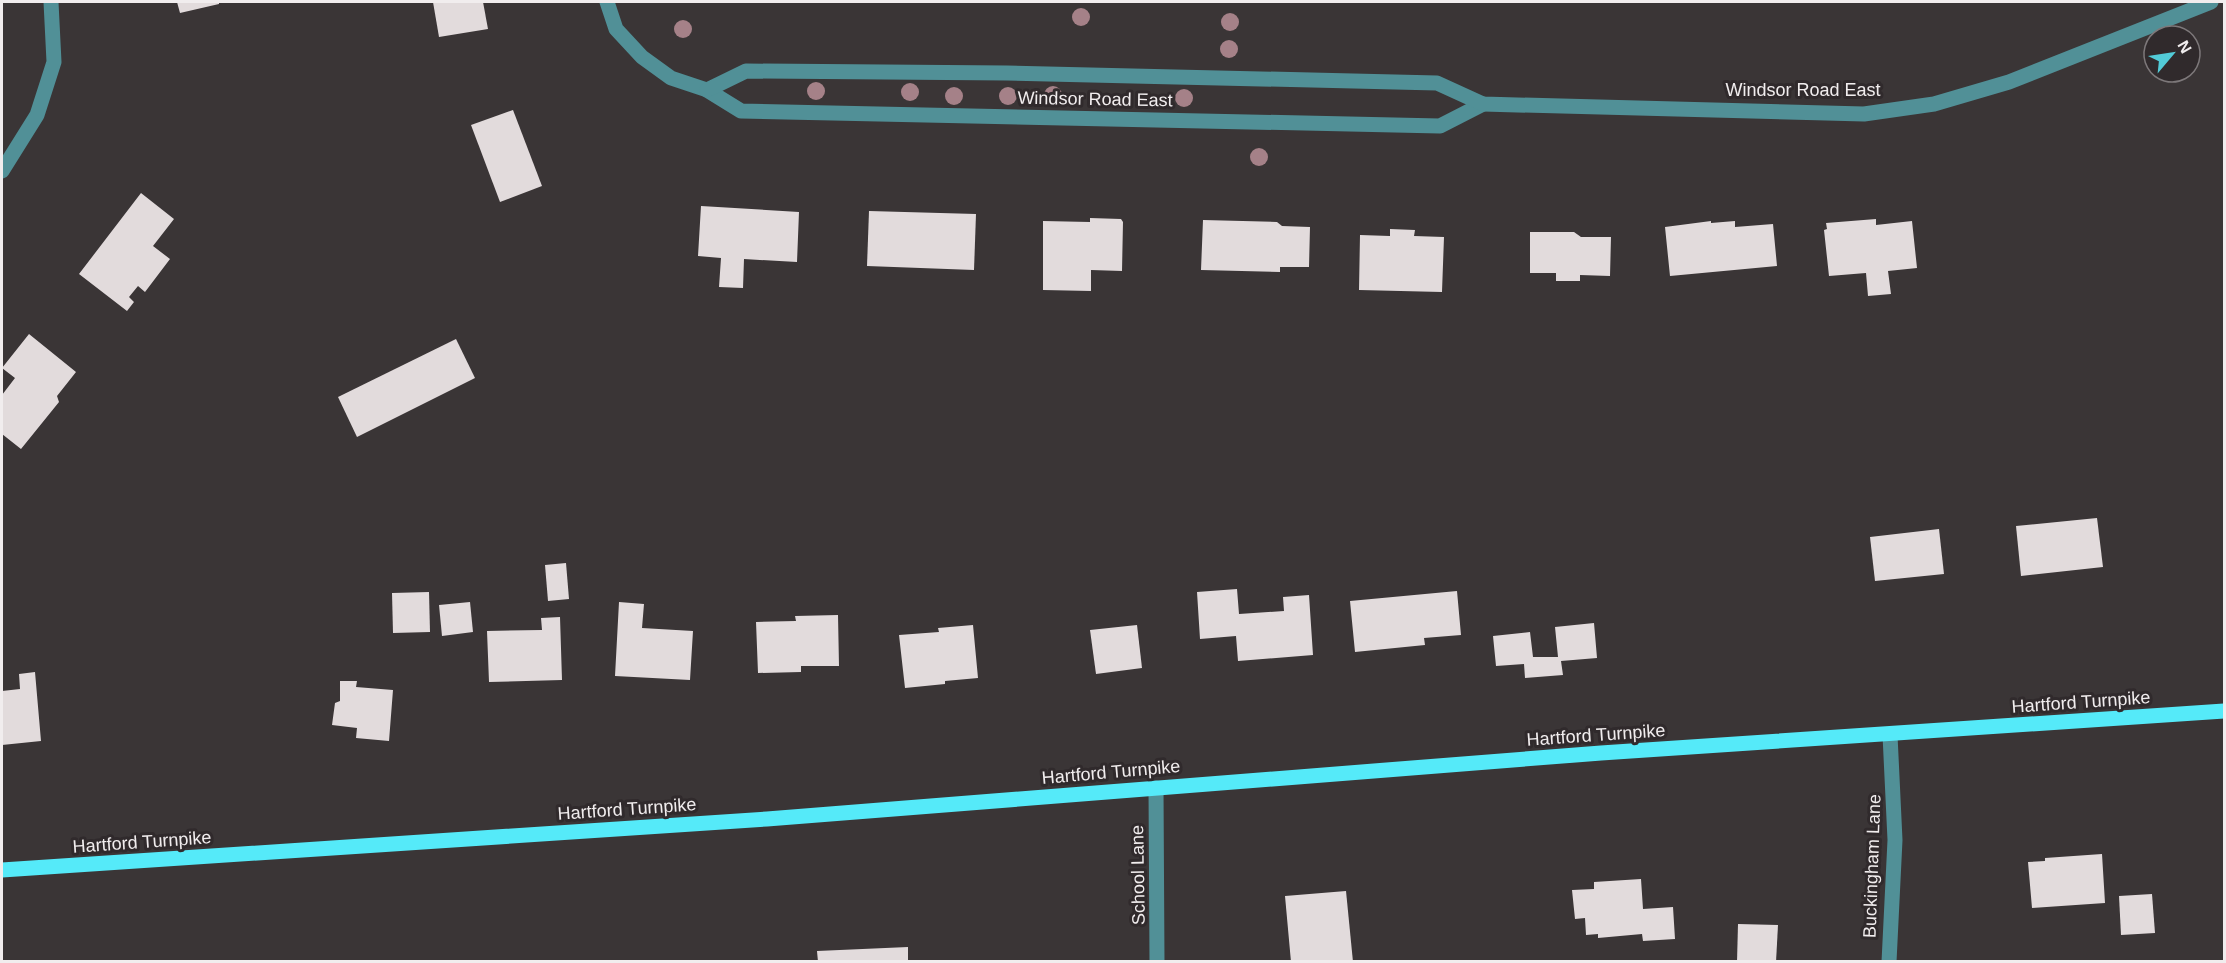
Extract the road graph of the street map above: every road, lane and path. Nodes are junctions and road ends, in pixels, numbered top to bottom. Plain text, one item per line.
1 (51, 2) edge
2 (607, 2) edge
3 (2211, 2) edge
4 (707, 90) junction
5 (1483, 104) junction
6 (2, 171) edge
7 (2224, 711) edge
8 (1890, 735) junction
9 (1156, 788) junction
10 (2, 870) edge
11 (1157, 962) edge
12 (1889, 962) edge

1 - 6 street
2 - 4 street, Windsor Road East
3 - 5 street, Windsor Road East
4 - 5 street, Windsor Road East
4 - 5 street, Windsor Road East
7 - 8 main road, Hartford Turnpike
8 - 9 main road, Hartford Turnpike
8 - 12 street, Buckingham Lane
9 - 10 main road, Hartford Turnpike
9 - 11 street, School Lane

